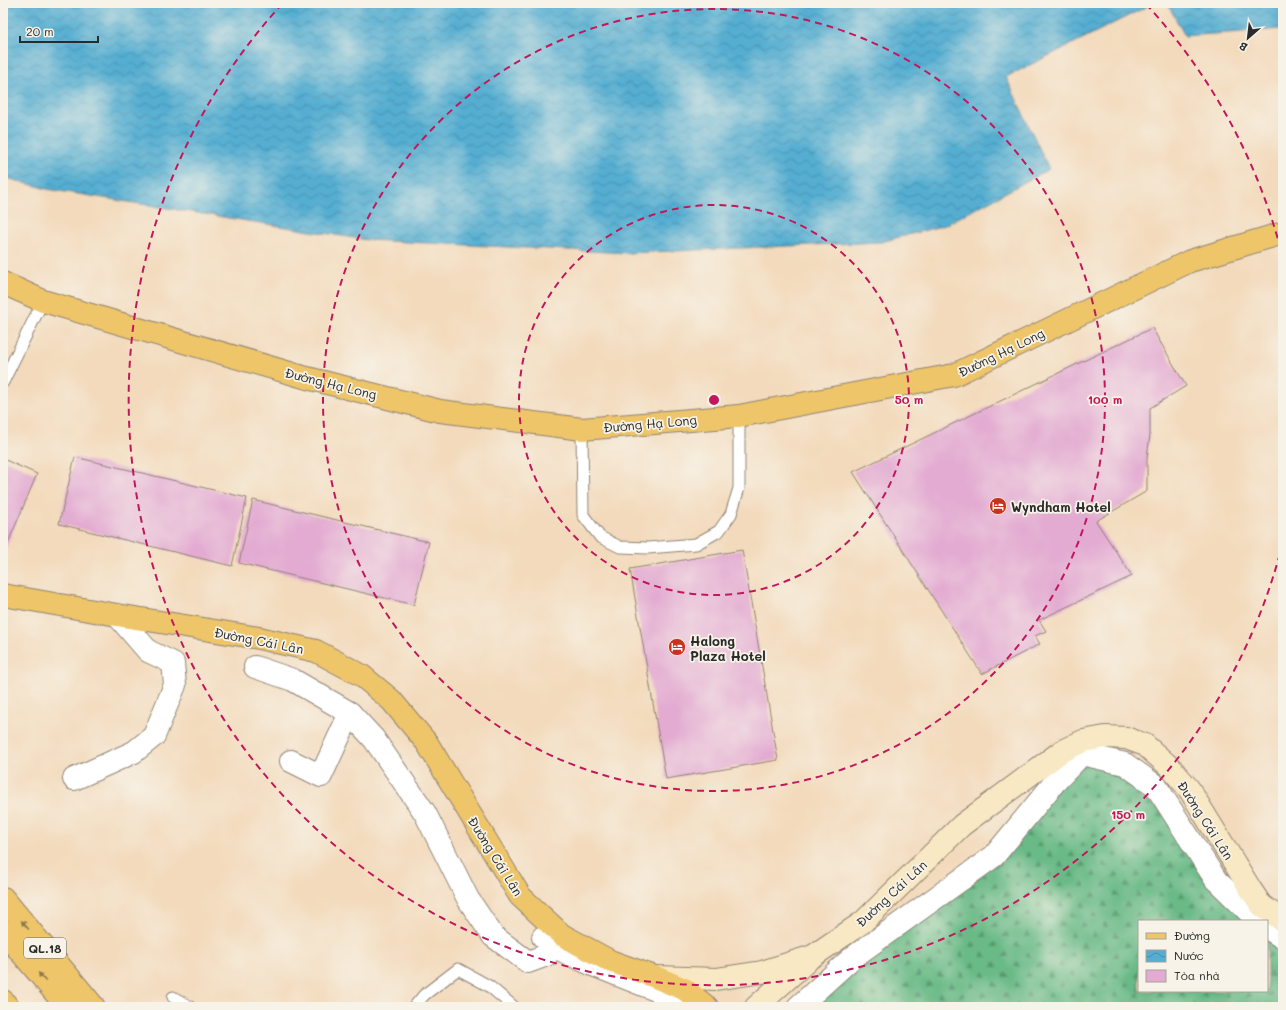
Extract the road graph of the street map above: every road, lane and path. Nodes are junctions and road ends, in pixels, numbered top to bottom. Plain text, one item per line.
1 (1283, 233) edge
2 (3, 283) edge
3 (43, 301) junction
4 (3, 382) edge
5 (738, 416) junction
6 (582, 429) junction
7 (3, 595) edge
8 (117, 616) junction
9 (255, 667) dead end
10 (350, 713) junction
11 (291, 761) dead end
12 (74, 779) dead end
13 (3, 898) edge
14 (1257, 920) edge
15 (1283, 921) edge
16 (1268, 929) edge
17 (3, 931) edge
18 (1283, 938) edge
19 (553, 939) junction
20 (813, 956) junction
21 (646, 980) junction
22 (173, 997) dead end
23 (3, 1001) edge
24 (90, 1002) edge
25 (670, 1005) edge
26 (8, 1007) edge
27 (67, 1007) edge
28 (190, 1007) edge
29 (414, 1007) edge
30 (514, 1007) edge
31 (706, 1007) edge
32 (756, 1007) edge
33 (798, 1007) edge

1 - 5 main road, Đường Hạ Long
2 - 3 main road, Đường Hạ Long
3 - 4 lane
3 - 6 main road, Đường Hạ Long
5 - 6 main road, Đường Hạ Long
5 - 6 lane
7 - 8 main road, Đường Cái Lân
8 - 12 street
8 - 19 main road, Đường Cái Lân
9 - 10 street
10 - 11 street
10 - 19 street
24 -> 13 main road, QL.18
14 - 33 street
15 - 20 main road, Đường Cái Lân
16 - 18 street
27 -> 17 main road, QL.18
19 - 21 main road, Đường Cái Lân
19 - 21 street
20 - 21 main road, Đường Cái Lân
20 - 32 main road
21 - 25 street
21 - 31 main road
22 - 28 lane
23 - 26 main road
29 - 30 lane

